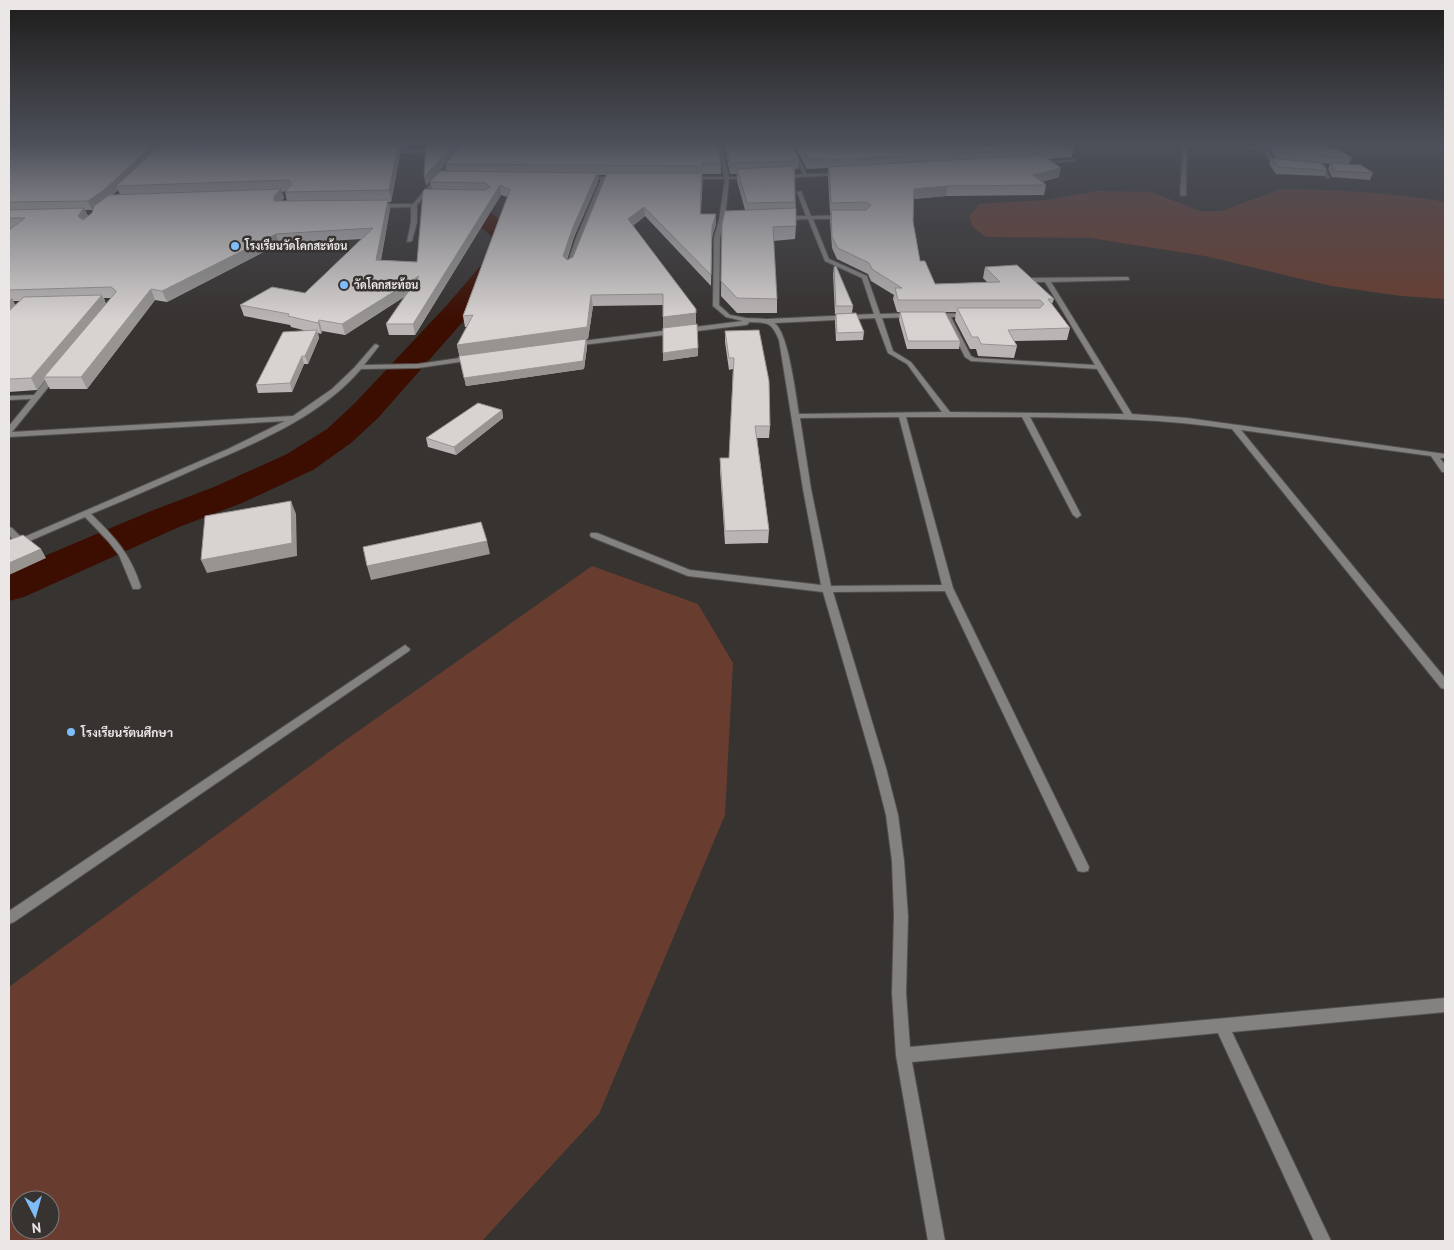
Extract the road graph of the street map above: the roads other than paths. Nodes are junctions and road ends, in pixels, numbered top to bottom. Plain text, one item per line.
1 (593, 203) edge
2 (724, 203) edge
3 (803, 203) edge
4 (414, 205) joint
5 (368, 206) edge
6 (846, 217) edge
7 (772, 218) edge
8 (809, 218) junction
9 (731, 219) edge
10 (722, 220) junction
11 (409, 241) dead end
12 (569, 266) edge
13 (1127, 278) dead end
14 (1025, 280) edge
15 (1047, 280) junction
16 (919, 315) edge
17 (928, 315) edge
18 (947, 315) junction
19 (972, 315) edge
20 (879, 316) junction
21 (767, 321) junction
22 (376, 346) dead end
23 (561, 346) edge
24 (477, 357) edge
25 (362, 367) junction
26 (1100, 367) junction
27 (60, 368) edge
28 (35, 397) junction
29 (9, 398) edge
30 (948, 415) junction
31 (1025, 415) junction
32 (796, 416) junction
33 (902, 416) junction
34 (1129, 416) junction
35 (296, 418) junction
36 (1235, 427) junction
37 (9, 433) edge
38 (1434, 454) junction
39 (1445, 456) edge
40 (1445, 470) edge
41 (86, 514) junction
42 (1077, 515) dead end
43 (9, 530) edge
44 (594, 535) dead end
45 (20, 542) junction
46 (9, 547) edge
47 (136, 587) dead end
48 (948, 588) junction
49 (827, 589) junction
50 (405, 649) dead end
51 (1445, 685) edge
52 (1083, 867) dead end
53 (9, 918) edge
54 (1445, 1005) edge
55 (1222, 1026) junction
56 (902, 1055) junction
57 (936, 1241) edge
58 (1323, 1241) edge

1 - 12 street
2 - 10 street
3 - 8 street
4 - 5 street
4 - 11 street
6 - 8 street
7 - 8 street
8 - 20 street
9 - 10 street
10 - 21 street
13 - 15 street
14 - 15 street
15 - 26 street
16 - 20 street
17 - 18 street
18 - 19 street
18 - 26 street
20 - 21 street
20 - 30 street
21 - 23 street
21 - 32 street
22 - 25 street
24 - 25 street
25 - 35 street
26 - 34 street
27 - 28 street
28 - 29 street
28 - 37 street
30 - 31 street
30 - 33 street
31 - 34 street
31 - 42 street
32 - 33 street
32 - 49 street
33 - 48 street
34 - 36 street
35 - 37 street
35 - 41 street
36 - 38 street
36 - 51 street
38 - 39 street
38 - 40 street
41 - 45 street
41 - 47 street
43 - 45 street
44 - 49 street
45 - 46 street
48 - 49 street
48 - 52 street
49 - 56 street
50 - 53 street
54 - 55 street
55 - 56 street
55 - 58 street
56 - 57 street

